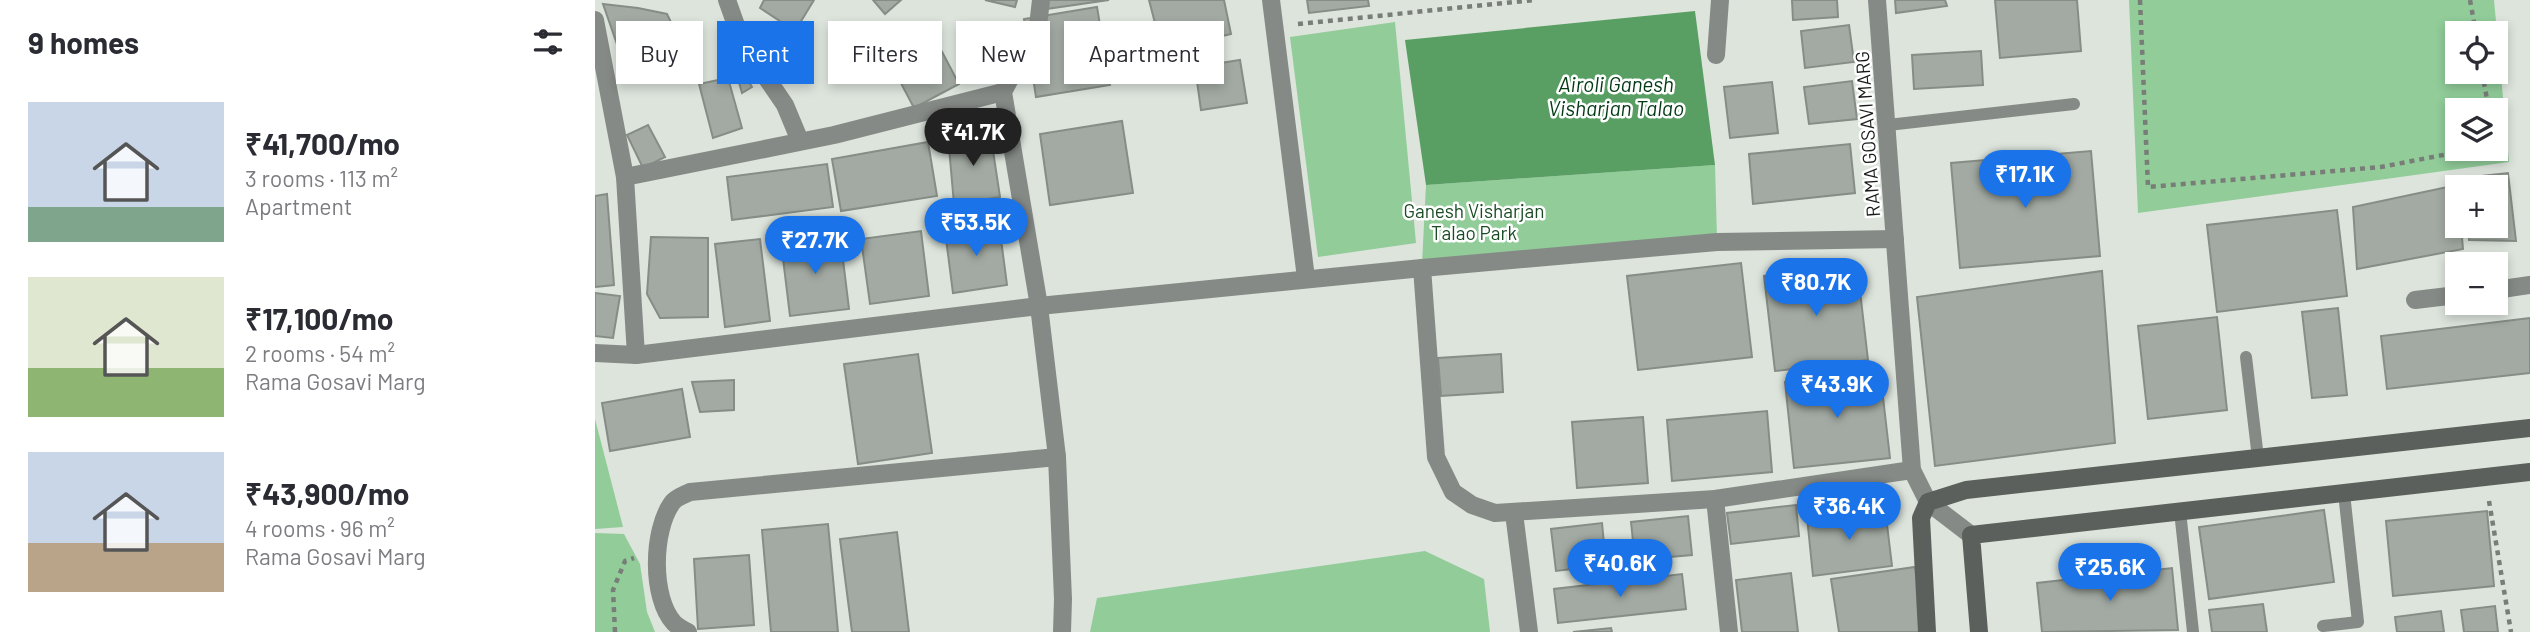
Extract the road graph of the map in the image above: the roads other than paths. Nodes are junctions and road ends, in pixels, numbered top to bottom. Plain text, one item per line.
1 (727, 0) edge
2 (1041, 0) edge
3 (1271, 0) edge
4 (1720, 0) edge
5 (1877, 0) edge
6 (595, 20) edge
7 (1716, 55) dead end
8 (1003, 92) junction
9 (2074, 104) dead end
10 (1888, 125) junction
11 (800, 141) junction
12 (625, 177) junction
13 (1895, 239) junction
14 (1422, 268) junction
15 (1306, 278) junction
16 (2530, 285) edge
17 (2508, 288) edge
18 (2445, 296) edge
19 (2414, 300) dead end
20 (1039, 306) junction
21 (595, 354) edge
22 (636, 355) junction
23 (2246, 357) dead end
24 (2530, 428) edge
25 (1057, 457) junction
26 (2258, 458) junction
27 (1912, 470) junction
28 (2530, 472) edge
29 (2344, 493) junction
30 (1715, 499) junction
31 (1929, 502) junction
32 (2180, 511) junction
33 (1514, 513) junction
34 (1971, 535) junction
35 (2323, 626) dead end
36 (688, 632) edge
37 (1062, 632) edge
38 (1529, 632) edge
39 (1729, 632) edge
40 (1927, 632) edge
41 (1979, 632) edge
42 (2193, 632) edge

1 - 11 street
2 - 8 street
3 - 15 street
4 - 7 street
5 - 10 street, RAMA GOSAVI MARG
6 - 12 street
8 - 11 street
8 - 20 street
9 - 10 lane
10 - 13 street, RAMA GOSAVI MARG
11 - 12 street
12 - 22 street
13 - 14 street
13 - 27 street, RAMA GOSAVI MARG
14 - 15 street
14 - 33 street
15 - 20 street
16 - 17 street
18 - 19 street
20 - 22 street
20 - 25 street
21 - 22 street
23 - 26 lane
24 - 26 street
25 - 36 street
25 - 37 street
26 - 31 street
27 - 30 street
27 - 31 street, RAMA GOSAVI MARG
28 - 29 street
29 - 32 street
29 - 35 lane
30 - 33 street
30 - 39 street
31 - 34 street, RAMA GOSAVI MARG
31 - 40 street
32 - 34 street
32 - 42 lane
33 - 38 street
34 - 41 street

